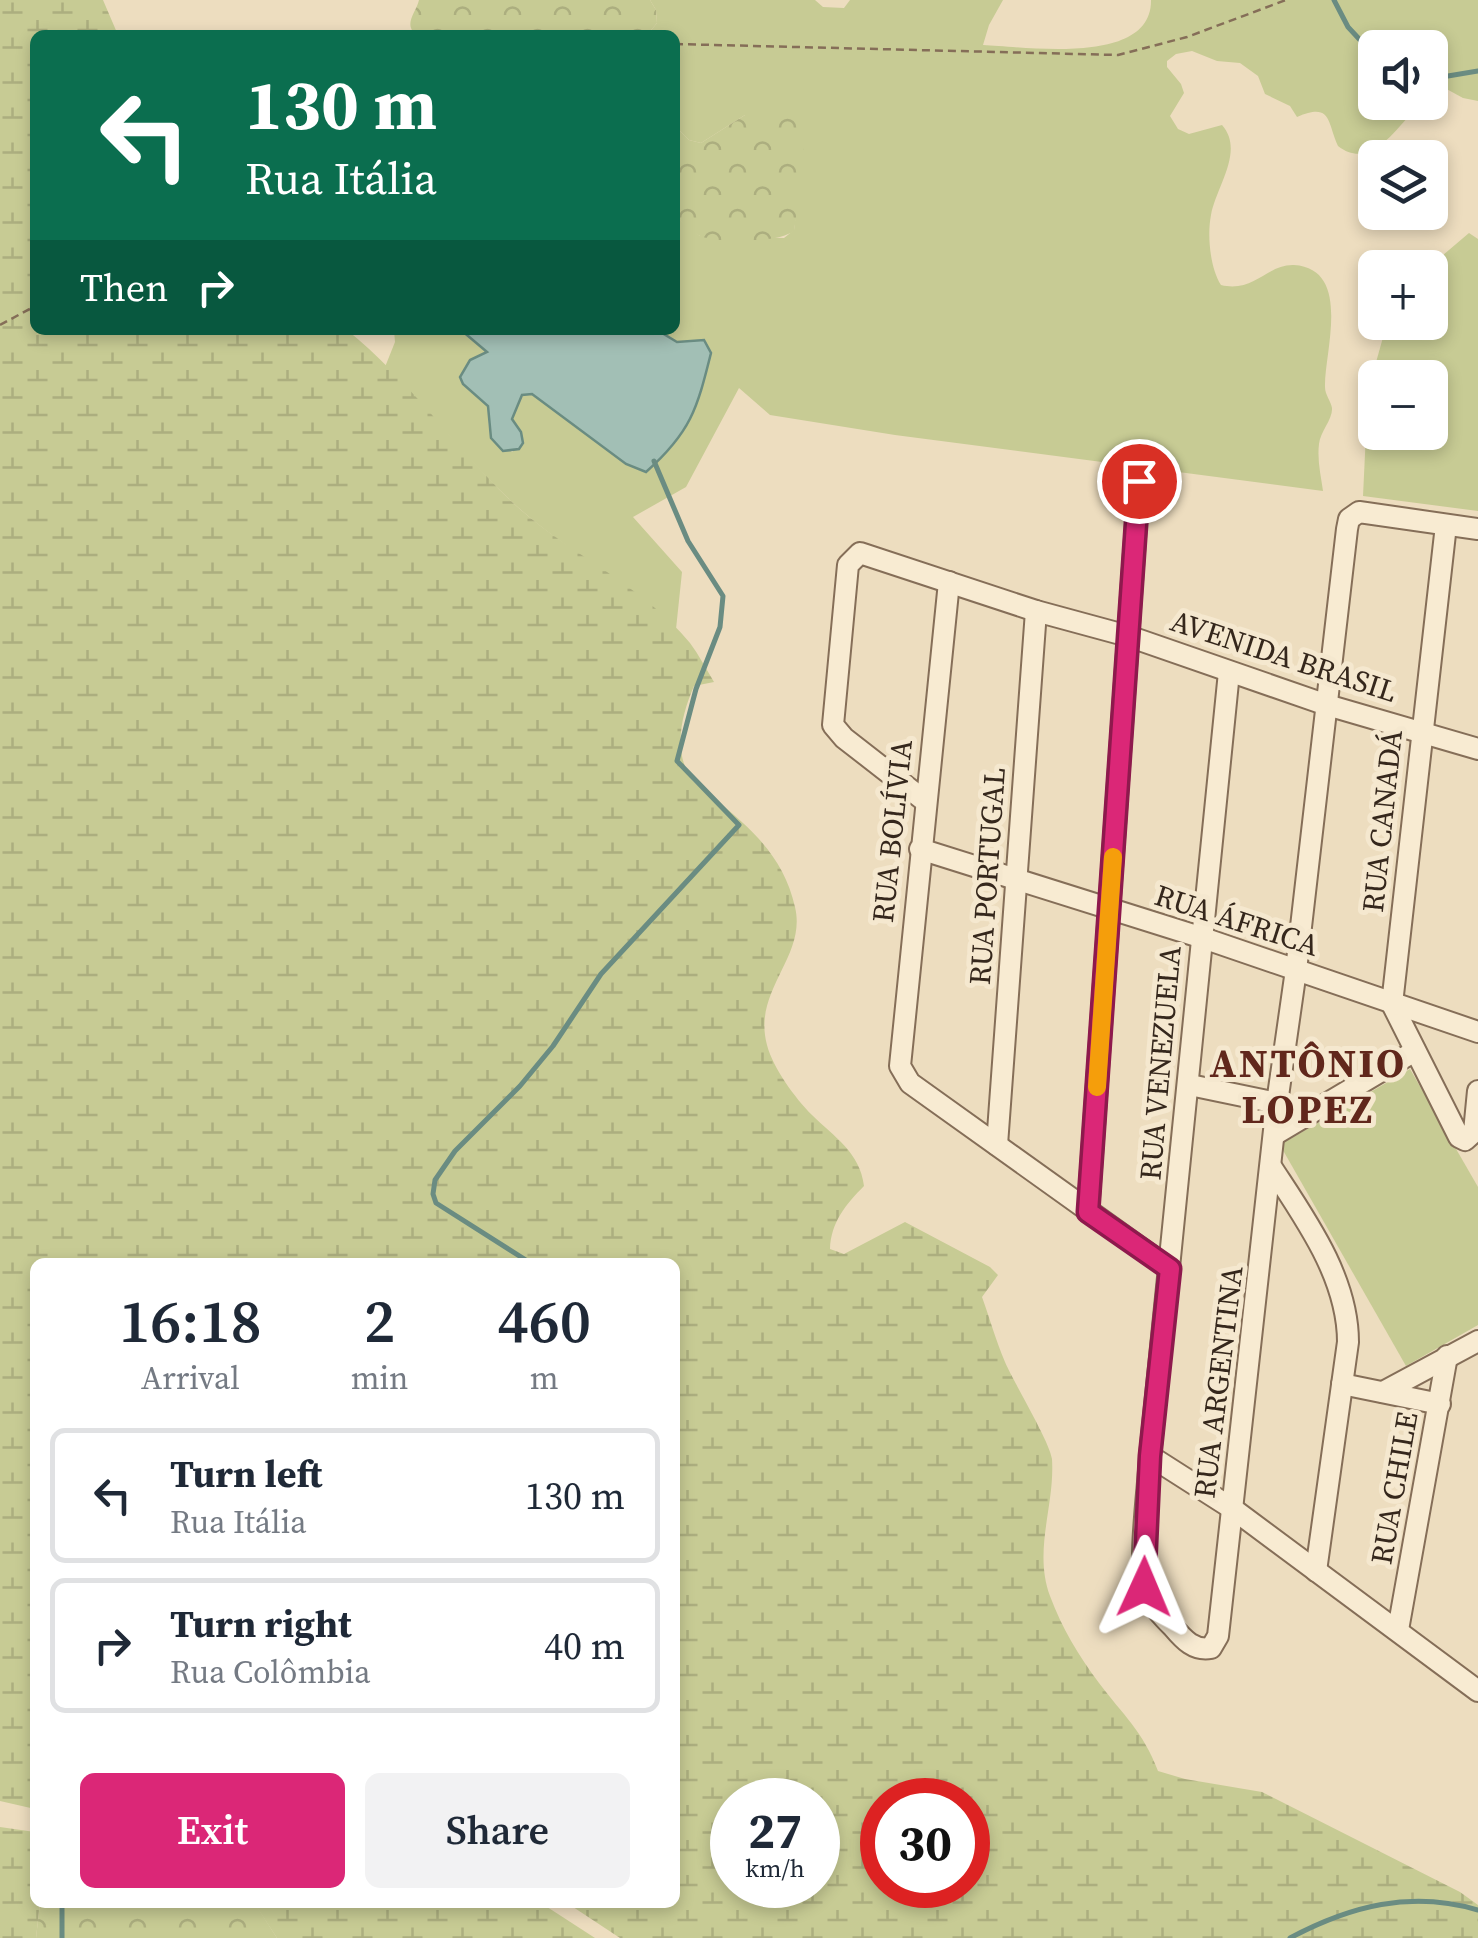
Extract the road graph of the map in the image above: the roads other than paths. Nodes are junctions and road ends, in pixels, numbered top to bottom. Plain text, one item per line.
1 (1139, 481) dead end
2 (1446, 525) junction
3 (1478, 530) edge
4 (949, 582) junction
5 (1036, 611) junction
6 (1128, 636) junction
7 (1229, 672) junction
8 (1327, 705) junction
9 (1422, 733) junction
10 (1478, 749) edge
11 (925, 801) junction
12 (920, 849) junction
13 (1018, 880) junction
14 (1110, 910) junction
15 (1202, 938) junction
16 (1296, 970) junction
17 (1392, 1004) junction
18 (1478, 1032) edge
19 (1415, 1051) junction
20 (1190, 1085) junction
21 (1478, 1091) edge
22 (1278, 1103) junction
23 (1274, 1135) junction
24 (997, 1145) junction
25 (1272, 1168) junction
26 (1088, 1212) junction
27 (1170, 1269) junction
28 (1478, 1341) edge
29 (1446, 1356) junction
30 (1342, 1384) junction
31 (1384, 1392) junction
32 (1440, 1404) junction
33 (1150, 1456) junction
34 (1233, 1509) junction
35 (1316, 1571) junction
36 (1398, 1630) junction
37 (1218, 1636) joint
38 (1478, 1691) edge

1 - 6 street
2 - 3 street
2 - 8 street, RUA ARGENTINA
2 - 9 street, RUA CANADÁ
4 - 5 street, AVENIDA BRASIL
4 - 11 street, RUA BOLÍVIA
4 - 11 street, AVENIDA BRASIL
5 - 6 street, AVENIDA BRASIL
5 - 13 street, RUA PORTUGAL
6 - 7 street, AVENIDA BRASIL
6 - 14 street
7 - 8 street, AVENIDA BRASIL
7 - 15 street, RUA VENEZUELA
8 - 9 street, AVENIDA BRASIL
8 - 16 street, RUA ARGENTINA
9 - 10 street, AVENIDA BRASIL
9 - 17 street, RUA CANADÁ
11 - 12 street, RUA BOLÍVIA
12 - 13 street, RUA ÁFRICA
12 - 24 street, RUA BOLÍVIA
13 - 14 street, RUA ÁFRICA
13 - 24 street, RUA PORTUGAL
14 - 15 street, RUA ÁFRICA
14 - 26 street
15 - 16 street, RUA ÁFRICA
15 - 20 street, RUA VENEZUELA
16 - 17 street, RUA ÁFRICA
16 - 22 street, RUA ARGENTINA
17 - 18 street, RUA ÁFRICA
17 - 19 street
19 - 21 street
19 - 23 street
20 - 22 street
20 - 27 street, RUA VENEZUELA
22 - 23 street, RUA ARGENTINA
23 - 25 street, RUA ARGENTINA
24 - 26 street
25 - 30 street
25 - 34 street, RUA ARGENTINA
26 - 27 street
27 - 33 street, RUA VENEZUELA
28 - 29 street
29 - 31 street
29 - 32 street, RUA CHILE
30 - 31 street
30 - 35 street
31 - 32 street
32 - 36 street, RUA CHILE
33 - 34 street
33 - 37 street, RUA VENEZUELA
34 - 35 street
34 - 37 street, RUA ARGENTINA
35 - 36 street
36 - 38 street

